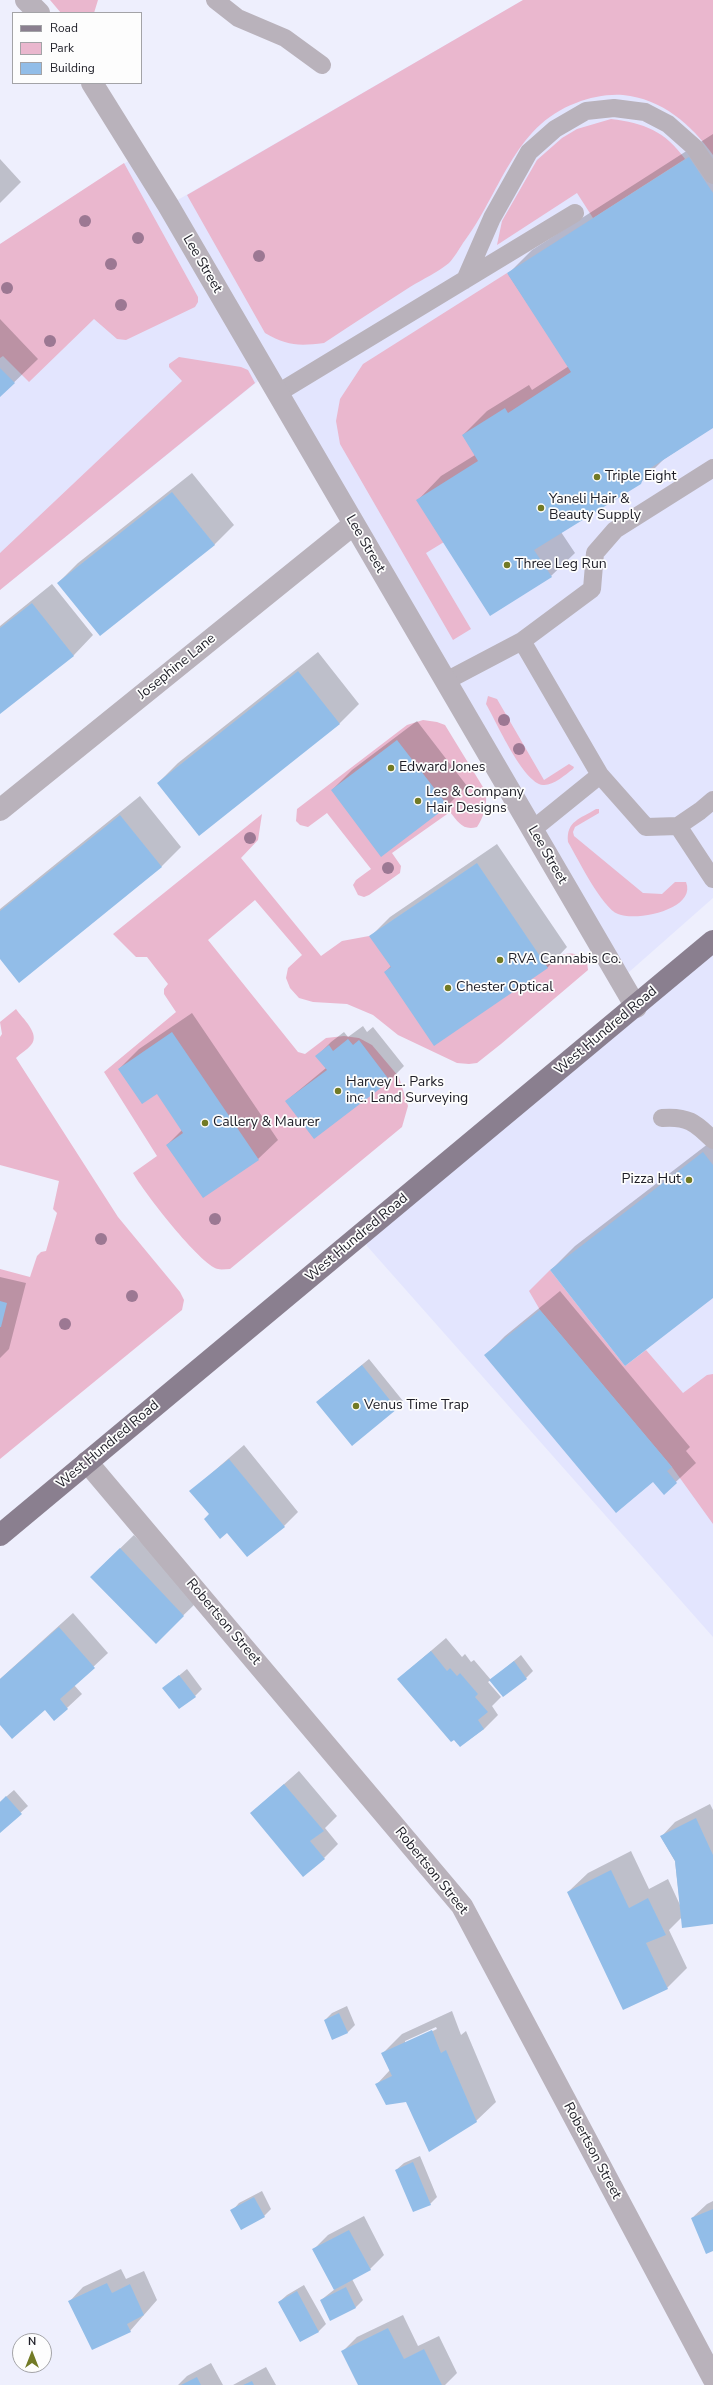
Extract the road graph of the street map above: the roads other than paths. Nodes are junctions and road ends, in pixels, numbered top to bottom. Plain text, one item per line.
1 (26, 0) edge
2 (215, 0) edge
3 (38, 12) edge
4 (322, 65) dead end
5 (93, 84) edge
6 (713, 175) edge
7 (575, 213) dead end
8 (465, 280) junction
9 (278, 393) junction
10 (713, 468) edge
11 (354, 524) junction
12 (522, 641) junction
13 (446, 682) junction
14 (600, 775) junction
15 (713, 800) edge
16 (0, 810) edge
17 (678, 826) junction
18 (532, 830) junction
19 (713, 878) edge
20 (713, 941) edge
21 (636, 1007) junction
22 (662, 1118) dead end
23 (713, 1140) edge
24 (87, 1462) junction
25 (0, 1535) edge
26 (713, 2378) edge

1 - 3 street
2 - 4 lane
5 - 9 street, Lee Street
6 - 8 lane
7 - 8 lane
8 - 9 lane
9 - 11 street, Lee Street
10 - 12 lane
11 - 13 street, Lee Street
11 - 16 street, Josephine Lane
12 - 13 lane
12 - 14 lane
13 - 18 street, Lee Street
14 - 17 lane
14 - 18 lane
15 - 17 lane
17 - 19 lane
18 - 21 street, Lee Street
20 - 21 main road, West Hundred Road
21 - 24 main road, West Hundred Road
22 - 23 lane
24 - 25 main road, West Hundred Road
24 - 26 street, Robertson Street

